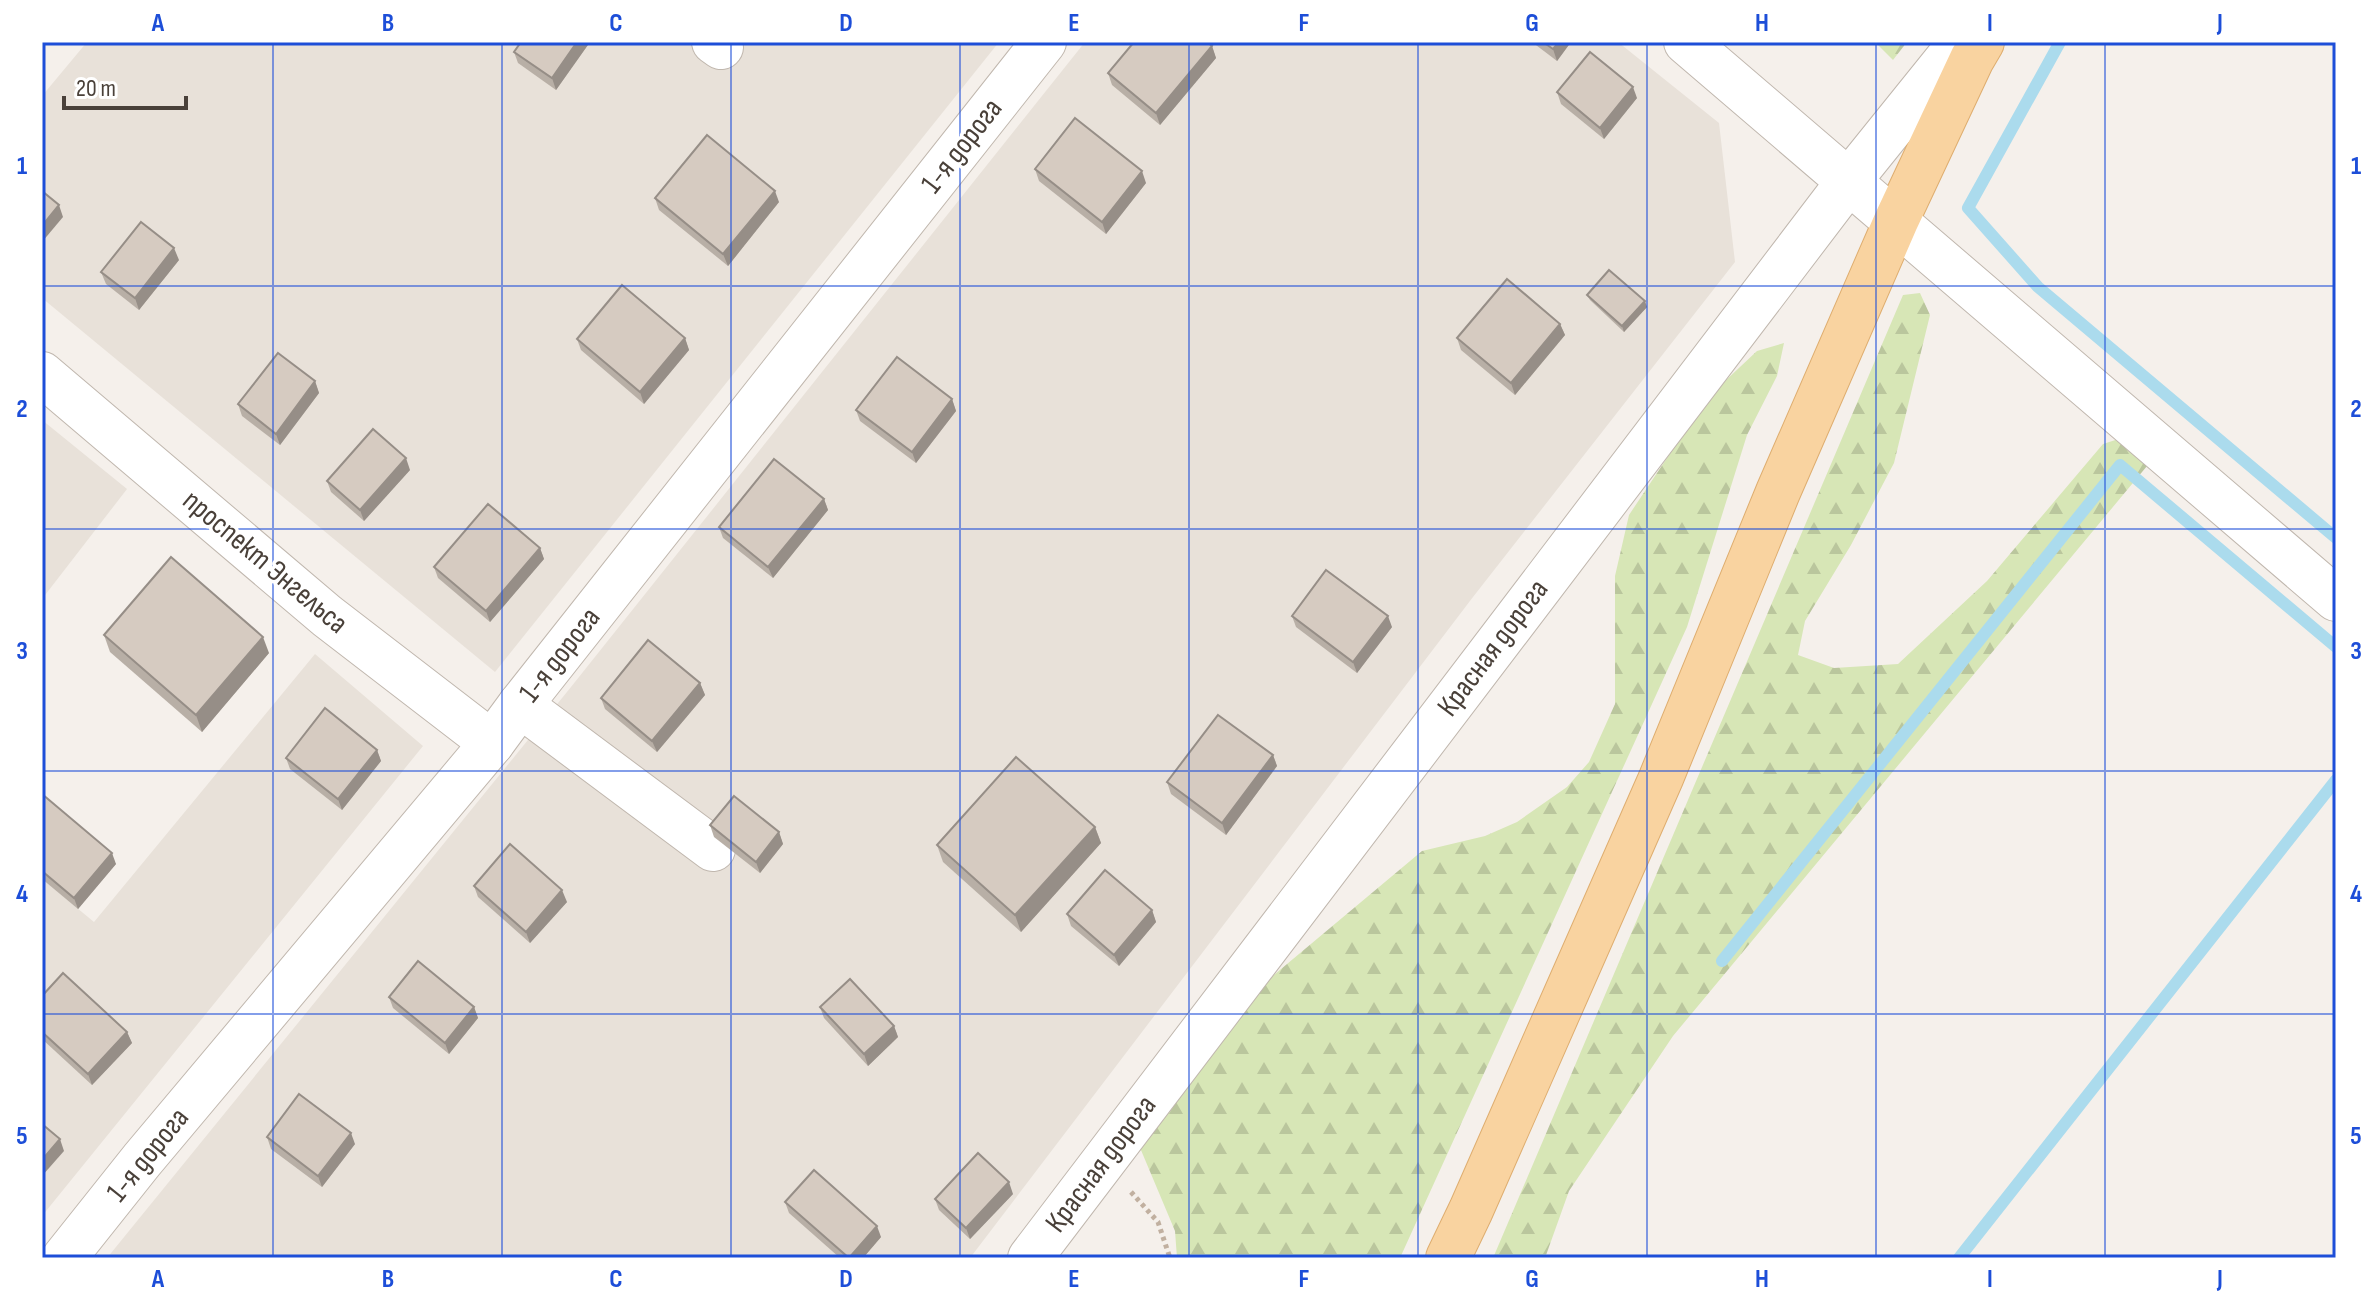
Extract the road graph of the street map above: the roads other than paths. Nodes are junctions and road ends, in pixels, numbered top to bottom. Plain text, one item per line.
1 (1044, 42) edge
2 (1686, 42) edge
3 (1961, 42) edge
4 (1982, 42) edge
5 (1849, 181) junction
6 (1896, 221) junction
7 (42, 374) edge
8 (2336, 599) edge
9 (520, 705) junction
10 (492, 743) junction
11 (713, 849) edge
12 (64, 1258) edge
13 (1030, 1258) edge
14 (1448, 1258) edge

1 - 9 street, 1-я дорога
2 - 5 street
3 - 5 street, Красная дорога
4 - 6 main road
5 - 6 street
5 - 13 street, Красная дорога
6 - 8 street
6 - 14 main road
7 - 10 street, проспект Энгельса
9 - 10 street, 1-я дорога
9 - 11 street
10 - 12 street, 1-я дорога

